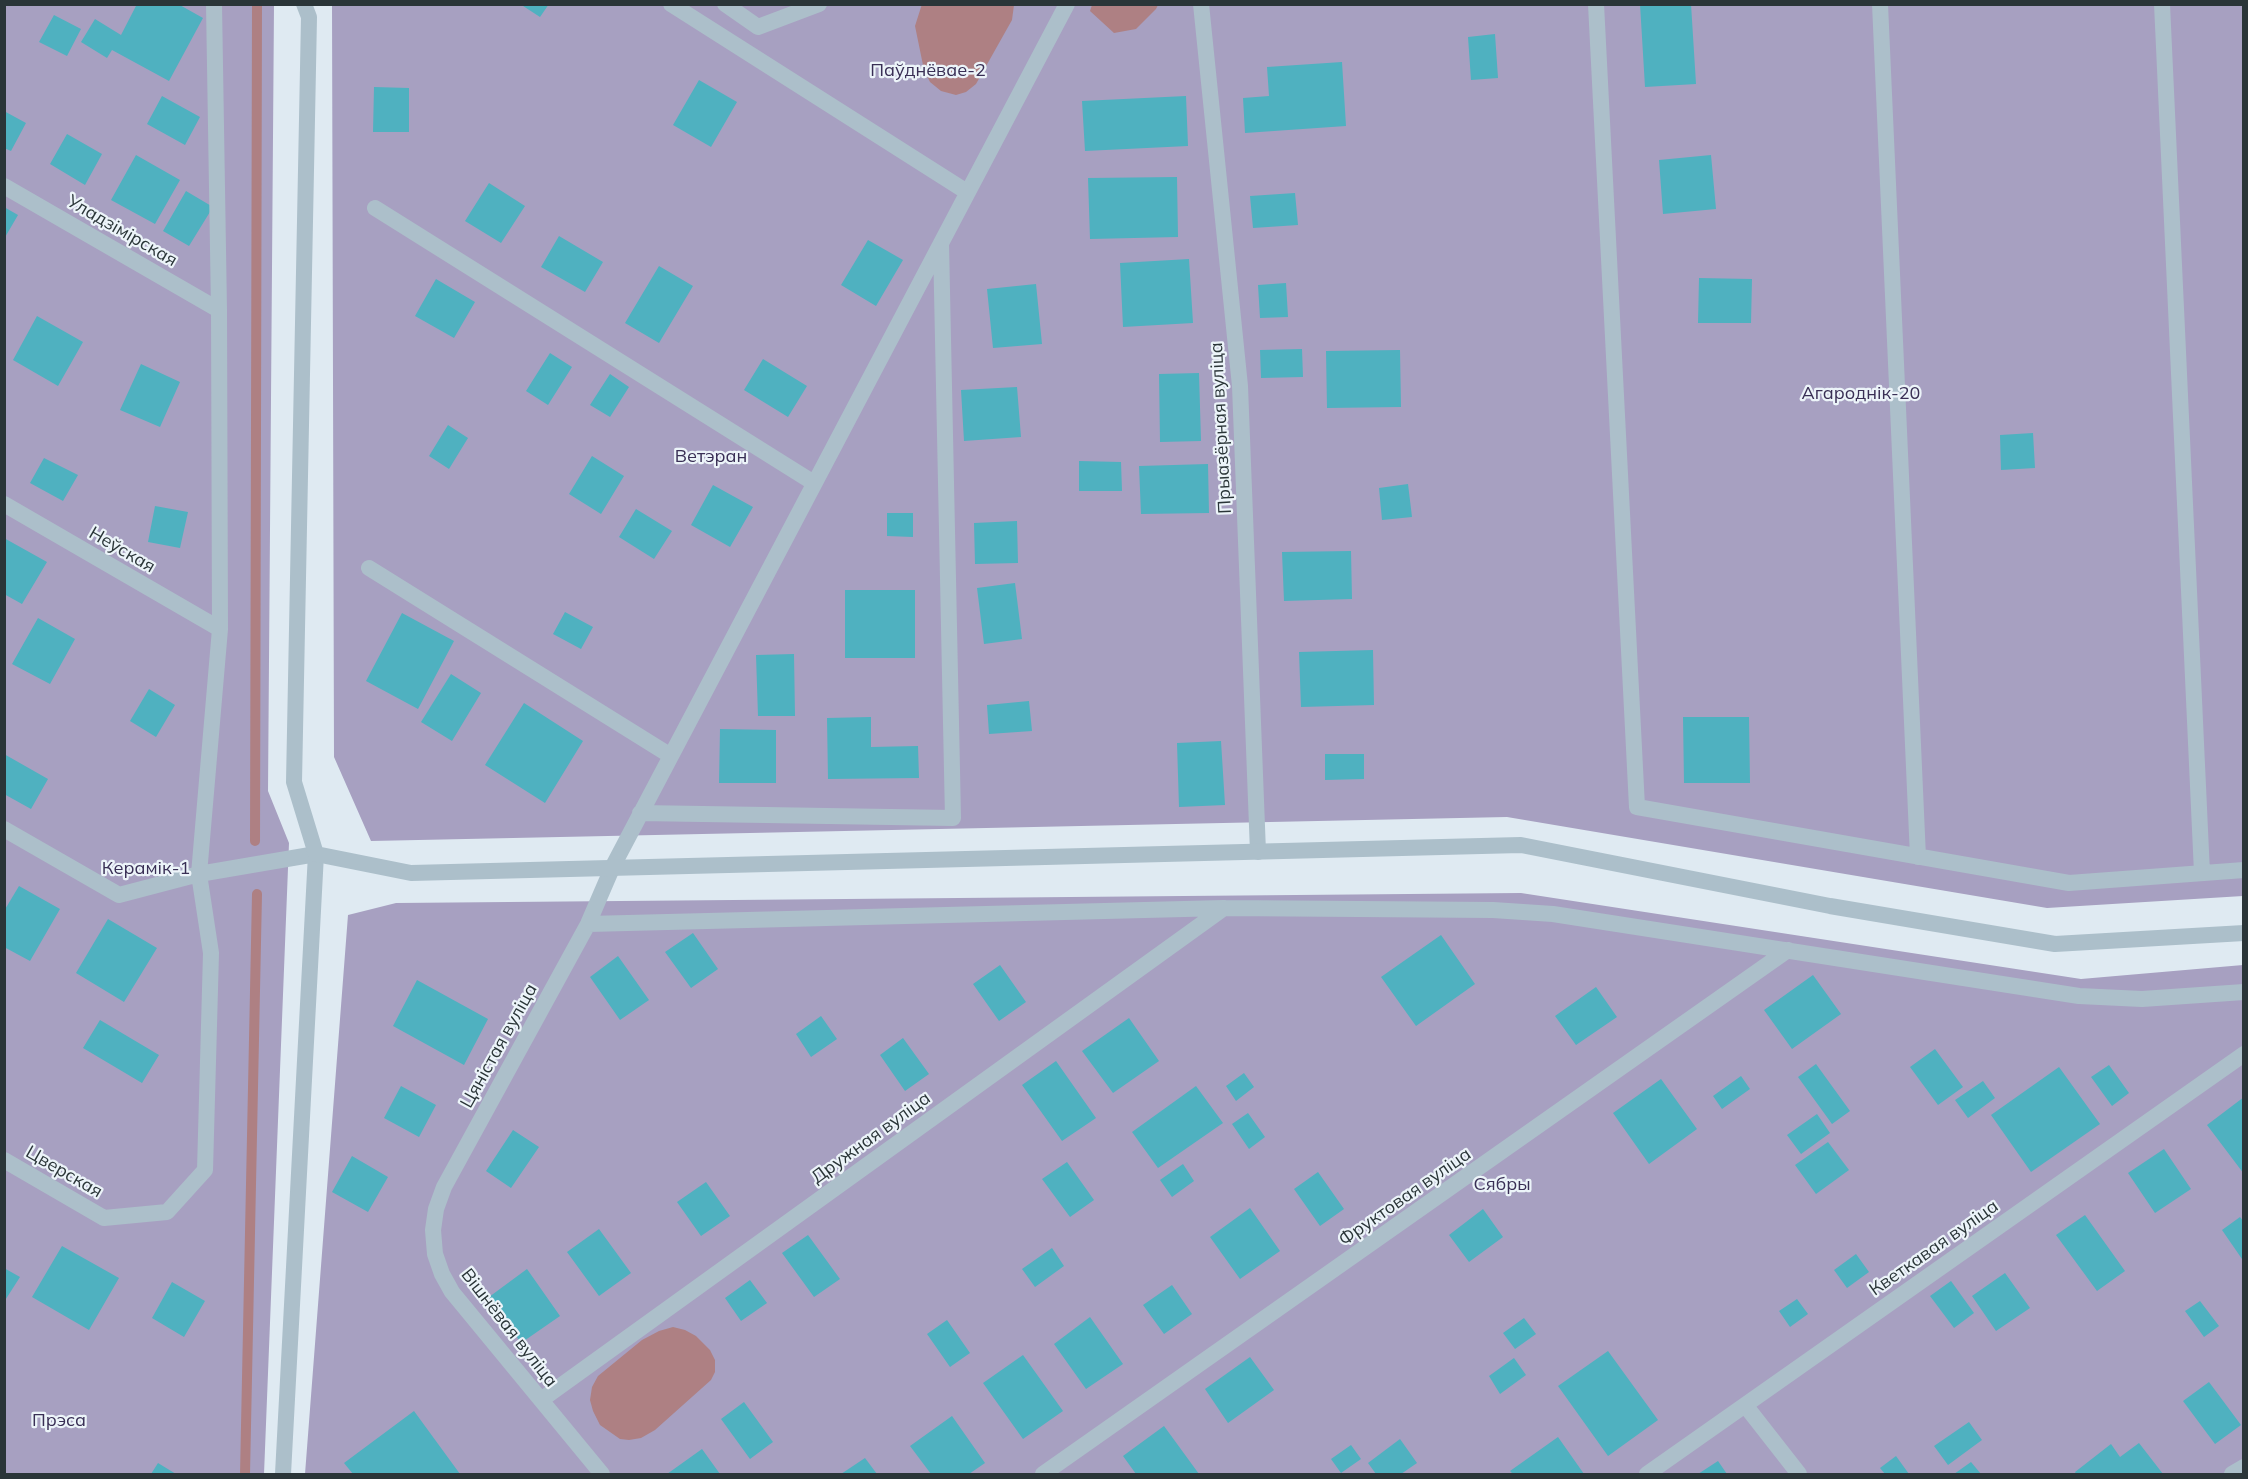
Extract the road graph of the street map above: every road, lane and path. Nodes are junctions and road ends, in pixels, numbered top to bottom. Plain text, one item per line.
1 (214, 4) edge
2 (304, 4) edge
3 (671, 4) edge
4 (725, 4) edge
5 (819, 4) edge
6 (1067, 4) edge
7 (1201, 4) edge
8 (1596, 4) edge
9 (1880, 4) edge
10 (2163, 4) edge
11 (4, 186) edge
12 (967, 192) junction
13 (375, 208) dead end
14 (941, 241) junction
15 (219, 310) junction
16 (814, 483) junction
17 (4, 504) edge
18 (369, 568) dead end
19 (220, 629) junction
20 (670, 756) junction
21 (640, 813) junction
22 (4, 830) edge
23 (1258, 852) junction
24 (316, 854) junction
25 (1918, 856) junction
26 (613, 866) junction
27 (2244, 870) edge
28 (2202, 873) junction
29 (199, 874) junction
30 (1224, 908) junction
31 (588, 924) junction
32 (2244, 933) edge
33 (1788, 950) junction
34 (2244, 992) edge
35 (2244, 1054) edge
36 (4, 1161) edge
37 (444, 1187) joint
38 (541, 1400) junction
39 (1744, 1405) junction
40 (2244, 1467) edge
41 (283, 1474) edge
42 (602, 1474) edge
43 (1043, 1474) edge
44 (1647, 1474) edge
45 (1799, 1474) edge
46 (2232, 1474) edge

1 - 15 street
2 - 24 street
3 - 12 street
4 - 5 street
6 - 12 street, Цяністая вуліца
7 - 23 street, Прыазёрная вуліца
8 - 25 street
9 - 25 street
10 - 28 street
11 - 15 street, Уладзімірская
12 - 14 street, Цяністая вуліца
13 - 16 street
14 - 16 street, Цяністая вуліца
14 - 21 street
15 - 19 street
16 - 20 street, Цяністая вуліца
17 - 19 street, Неўская
18 - 20 street
19 - 29 street
20 - 21 street, Цяністая вуліца
21 - 26 street, Цяністая вуліца
22 - 29 street
23 - 26 street
23 - 32 street
24 - 26 street
24 - 29 street
24 - 41 street
25 - 28 street
26 - 31 street, Цяністая вуліца
27 - 28 street
29 - 36 street, Цверская
30 - 31 street
30 - 33 street
30 - 38 street, Дружная вуліца
31 - 37 street, Цяністая вуліца
33 - 34 street
33 - 43 street, Фруктовая вуліца
35 - 39 street, Кветкавая вуліца
37 - 38 street, Вішнёвая вуліца
38 - 42 street, Вішнёвая вуліца
39 - 44 street, Кветкавая вуліца
39 - 45 street
40 - 46 street

